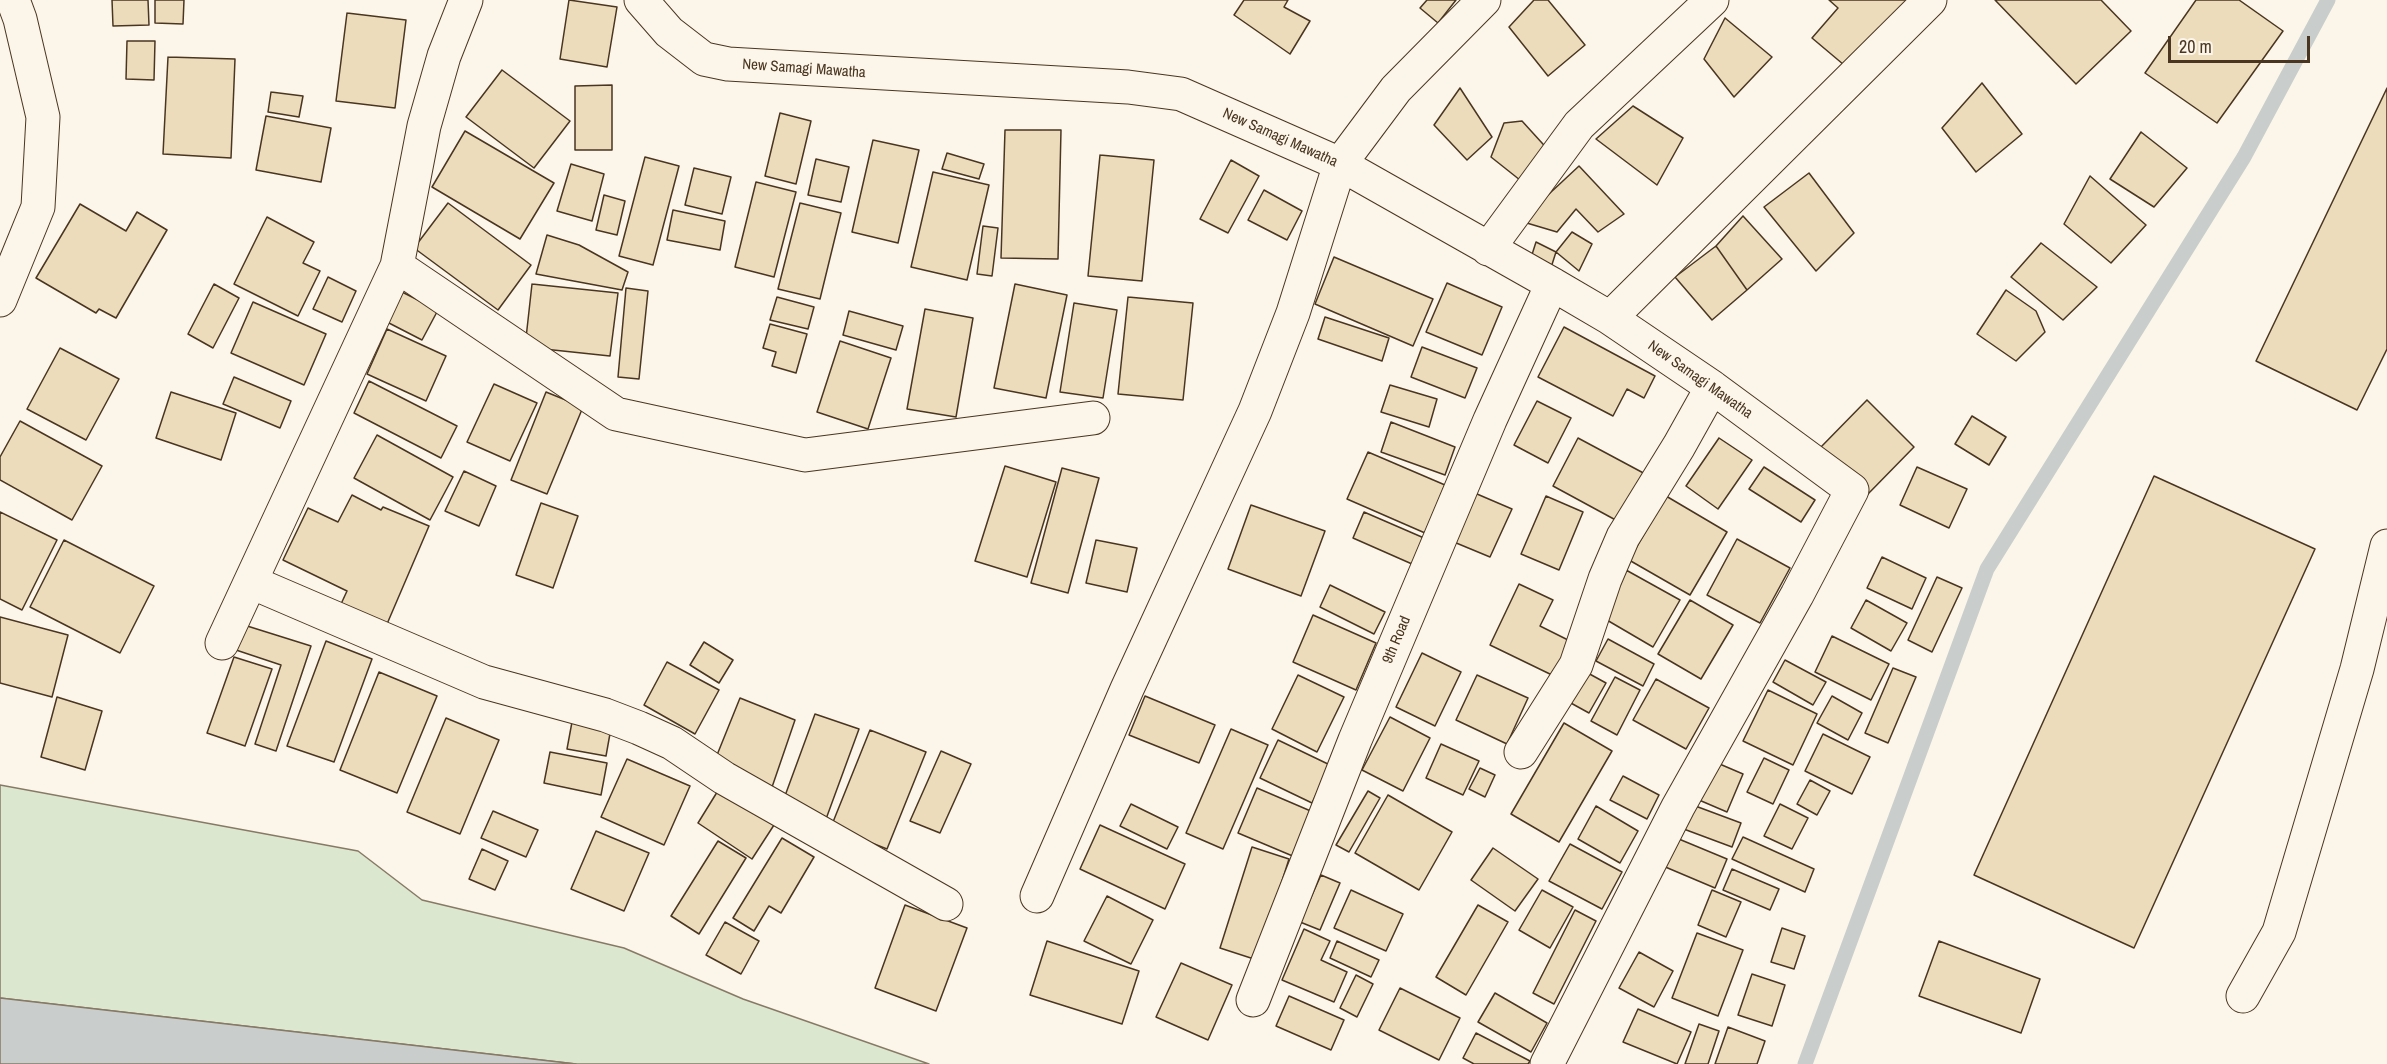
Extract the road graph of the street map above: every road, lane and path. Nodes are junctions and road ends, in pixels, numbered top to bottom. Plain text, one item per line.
1 (14, 0) edge
2 (466, 0) edge
3 (641, 0) edge
4 (1484, 0) edge
5 (1712, 0) edge
6 (1930, 0) edge
7 (1340, 164) junction
8 (1488, 249) junction
9 (397, 266) junction
10 (1552, 284) junction
11 (0, 300) edge
12 (1610, 318) junction
13 (1712, 387) junction
14 (1093, 418) dead end
15 (2387, 546) edge
16 (251, 582) junction
17 (222, 643) dead end
18 (1521, 752) dead end
19 (1037, 896) dead end
20 (946, 904) dead end
21 (2243, 996) dead end
22 (1253, 1000) dead end
23 (1547, 1064) edge

1 - 11 street
2 - 9 street
3 - 7 street, New Samagi Mawatha
4 - 7 street
5 - 8 street
6 - 12 street
7 - 8 street, New Samagi Mawatha
7 - 19 street
8 - 10 street, New Samagi Mawatha
9 - 14 street
9 - 16 street
10 - 12 street, New Samagi Mawatha
10 - 22 street, 9th Road
12 - 13 street, New Samagi Mawatha
13 - 18 street
13 - 23 street, New Samagi Mawatha
15 - 21 street
16 - 17 street
16 - 20 street

